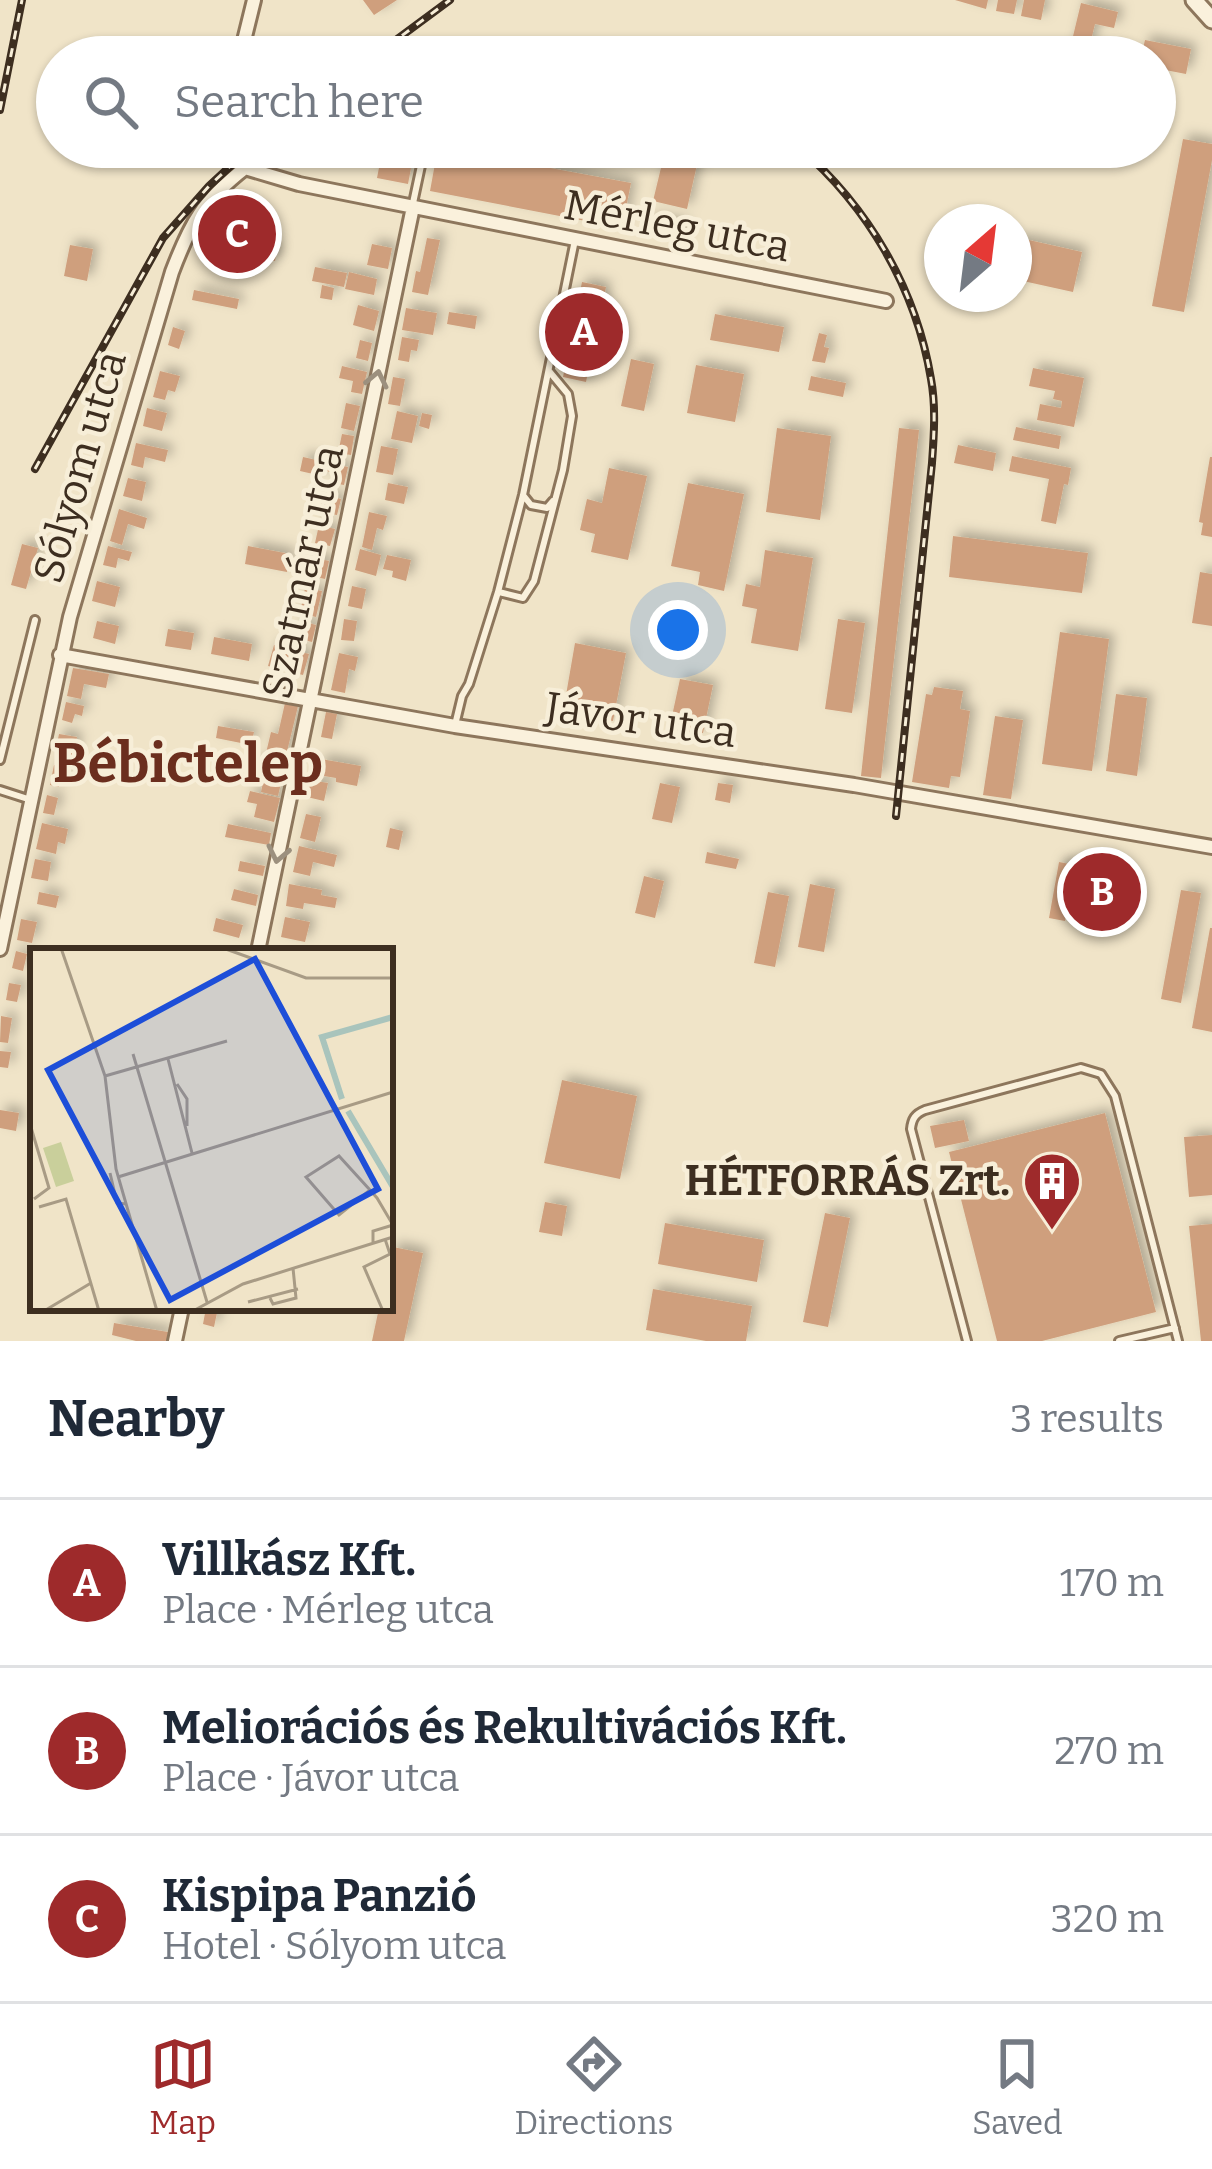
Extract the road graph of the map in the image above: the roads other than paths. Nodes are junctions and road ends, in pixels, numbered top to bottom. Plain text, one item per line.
1 (254, 0) edge
2 (1194, 0) edge
3 (1212, 20) edge
4 (245, 36) edge
5 (244, 168) joint
6 (421, 168) edge
7 (413, 207) junction
8 (574, 240) junction
9 (886, 301) dead end
10 (549, 371) junction
11 (523, 495) junction
12 (556, 498) junction
13 (498, 592) junction
14 (35, 620) dead end
15 (60, 656) junction
16 (310, 699) junction
17 (455, 725) junction
18 (0, 760) edge
19 (0, 790) edge
20 (31, 800) junction
21 (1212, 847) edge
22 (258, 948) edge
23 (0, 949) edge
24 (181, 1311) edge
25 (1175, 1328) junction
26 (176, 1341) edge
27 (968, 1341) edge
28 (1119, 1341) edge
29 (1178, 1341) edge

1 - 4 street
2 - 3 street
5 - 7 street, Mérleg utca
5 - 15 street, Sólyom utca
6 - 7 lane
7 - 8 street, Mérleg utca
16 -> 7 street, Szatmár utca
8 - 9 street, Mérleg utca
8 - 10 lane
10 - 11 lane
10 - 12 lane
11 - 12 lane
11 - 13 lane
12 - 13 lane
13 - 17 lane
14 - 18 lane
15 - 16 street, Jávor utca
15 - 20 street, Sólyom utca
16 - 17 street, Jávor utca
16 -> 22 street, Szatmár utca
17 - 21 street, Jávor utca
19 - 20 lane
20 - 23 street, Sólyom utca
24 - 26 street
25 - 27 lane
25 - 28 lane
25 - 29 lane

